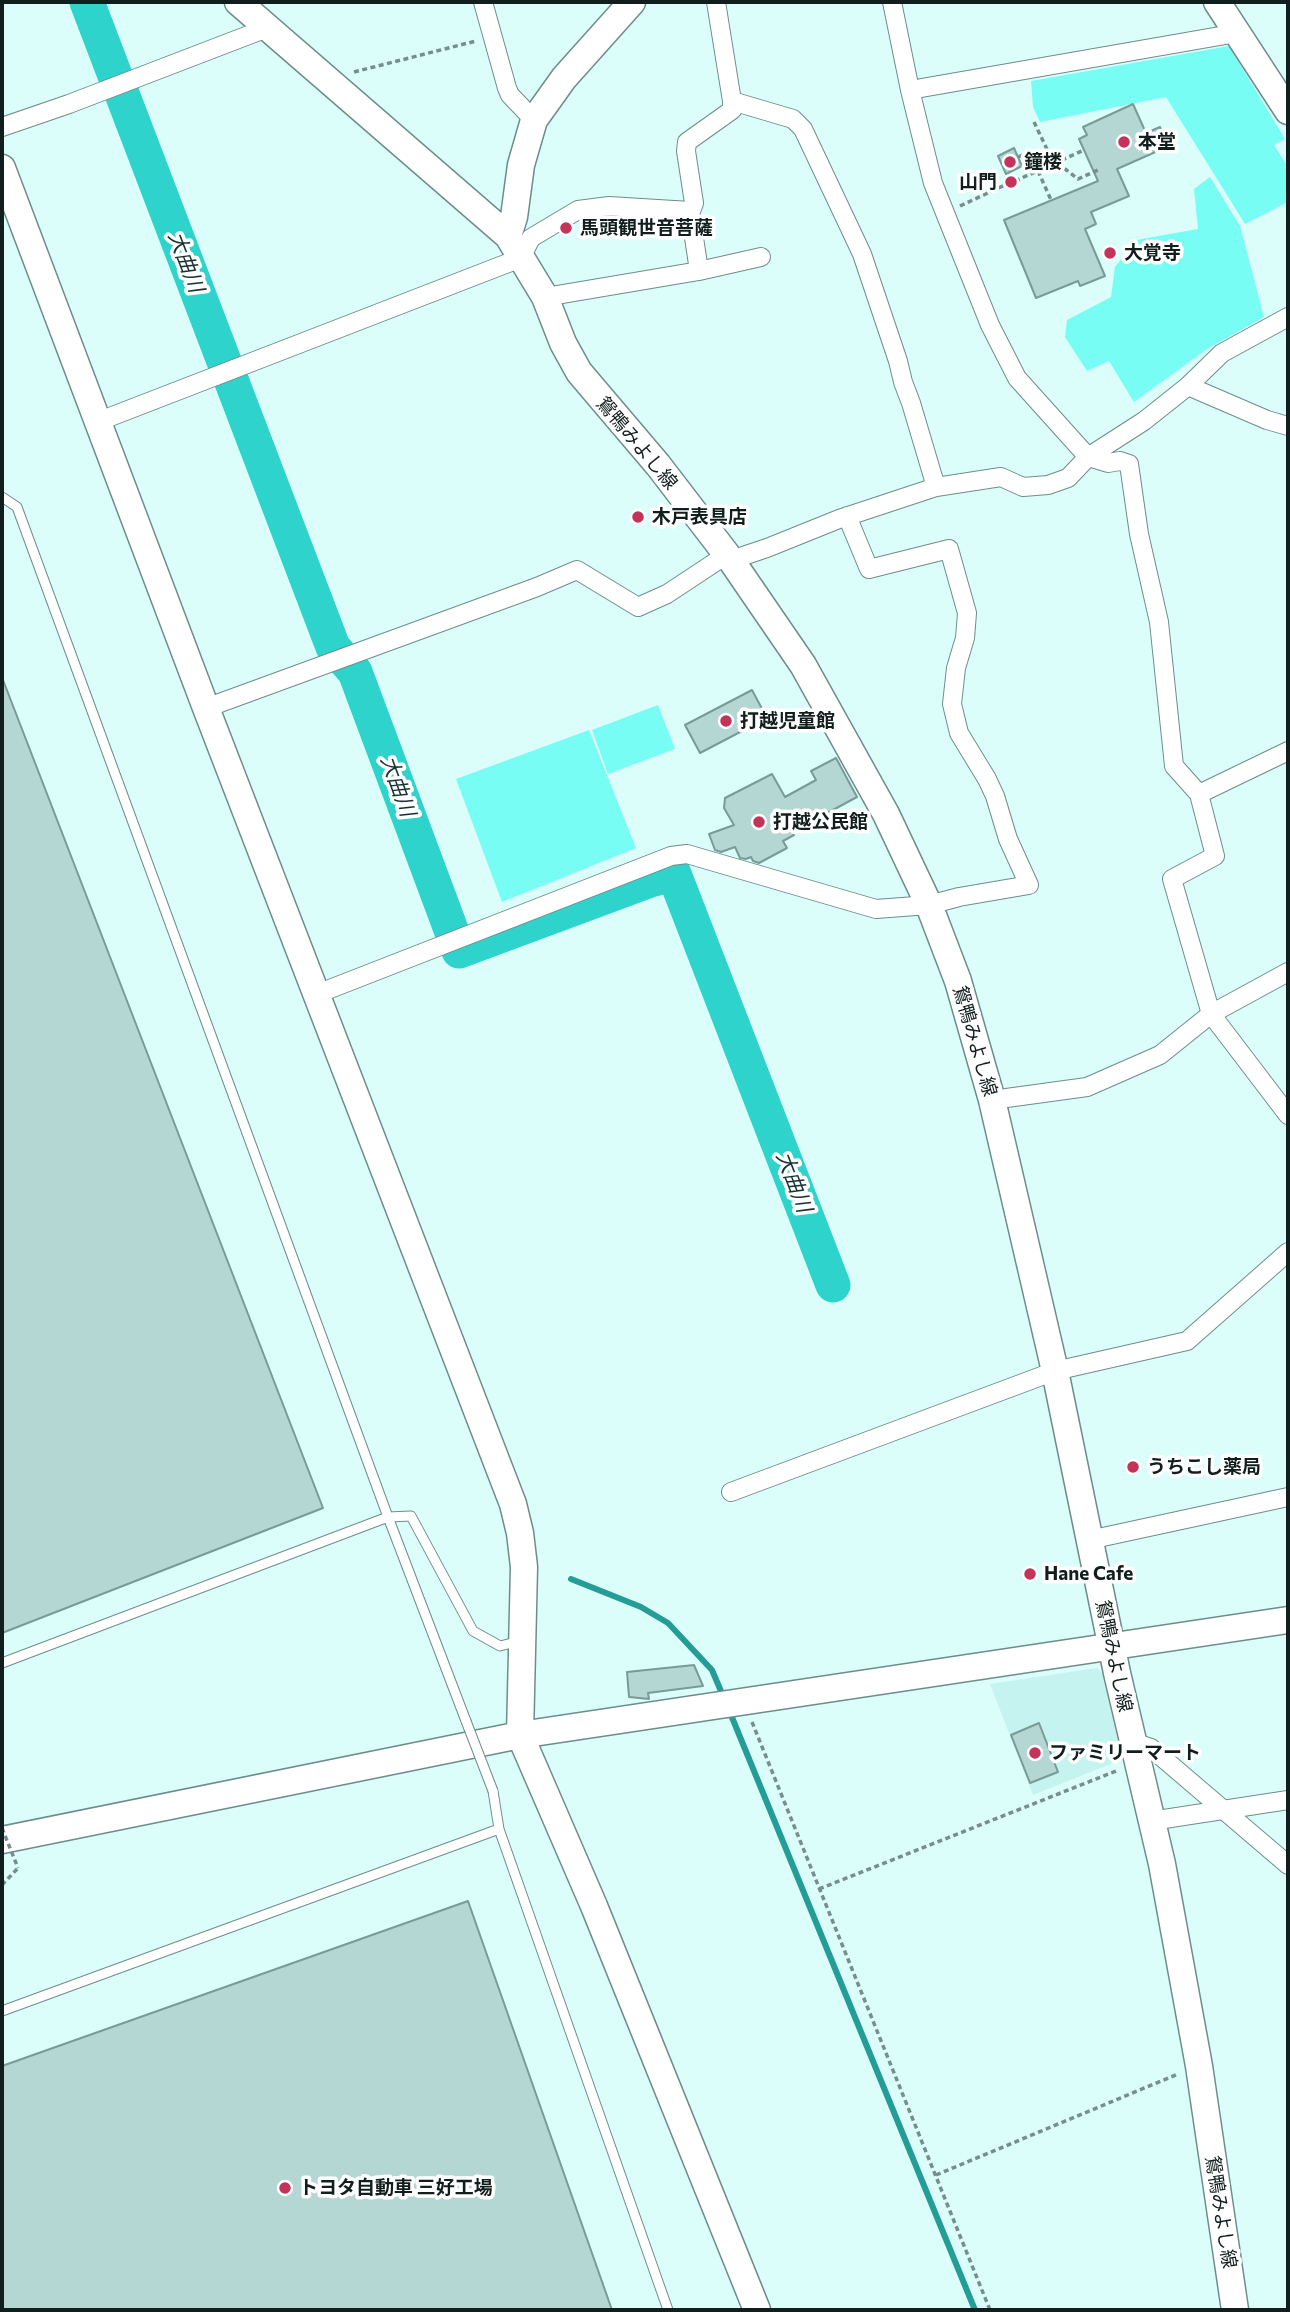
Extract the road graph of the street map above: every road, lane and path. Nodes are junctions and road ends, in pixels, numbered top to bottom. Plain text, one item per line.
1 (238, 2) edge
2 (483, 2) edge
3 (632, 2) edge
4 (716, 2) edge
5 (892, 2) edge
6 (1217, 2) edge
7 (267, 28) junction
8 (1237, 33) junction
9 (491, 37) junction
10 (336, 88) junction
11 (910, 90) junction
12 (732, 101) junction
13 (1288, 111) edge
14 (534, 120) junction
15 (1034, 122) dead end
16 (2, 127) edge
17 (1084, 150) dead end
18 (1023, 156) dead end
19 (1060, 161) junction
20 (1054, 164) junction
21 (2, 168) edge
22 (1100, 169) dead end
23 (1036, 172) junction
24 (1015, 181) dead end
25 (1007, 184) dead end
26 (1051, 200) dead end
27 (691, 211) junction
28 (946, 213) junction
29 (514, 247) junction
30 (761, 257) dead end
31 (699, 271) junction
32 (545, 298) junction
33 (1288, 317) edge
34 (1188, 386) junction
35 (97, 422) junction
36 (1288, 426) edge
37 (1088, 457) junction
38 (936, 487) junction
39 (2, 497) edge
40 (847, 516) junction
41 (729, 558) junction
42 (206, 708) junction
43 (1288, 751) edge
44 (1199, 794) junction
45 (929, 905) junction
46 (1288, 972) edge
47 (317, 994) junction
48 (1211, 1014) junction
49 (992, 1100) junction
50 (1288, 1115) edge
51 (1288, 1252) edge
52 (1055, 1371) junction
53 (731, 1492) dead end
54 (1288, 1497) edge
55 (388, 1517) junction
56 (1089, 1540) junction
57 (1288, 1620) edge
58 (522, 1641) junction
59 (1112, 1647) junction
60 (2, 1663) edge
61 (744, 1702) junction
62 (520, 1735) junction
63 (1135, 1752) junction
64 (1288, 1800) edge
65 (1223, 1810) junction
66 (1152, 1821) junction
67 (2, 1828) edge
68 (499, 1829) junction
69 (2, 1840) edge
70 (1288, 1865) edge
71 (2, 1885) edge
72 (819, 1889) junction
73 (2, 2011) edge
74 (1199, 2066) junction
75 (936, 2175) junction
76 (668, 2310) edge
77 (757, 2310) edge
78 (990, 2310) edge
79 (1235, 2310) edge

1 - 7 street, 鴛鴨みよし線
2 - 9 street
3 - 14 street
4 - 12 street
5 - 11 street
6 - 8 street
7 - 10 street, 鴛鴨みよし線
7 - 16 street
8 - 11 street
8 - 13 street
9 - 10 path
9 - 14 street
10 - 29 street, 鴛鴨みよし線
11 - 28 street
12 - 27 street
12 - 38 street
14 - 29 street
15 - 20 path
17 - 19 path
18 - 23 path
19 - 20 path
19 - 22 path
20 - 23 path
21 - 35 street
23 - 24 path
23 - 26 path
25 - 28 path
27 - 29 street
27 - 31 street
28 - 37 street
29 - 32 street, 鴛鴨みよし線
29 - 35 street
30 - 31 street
31 - 32 street
32 - 41 street, 鴛鴨みよし線
33 - 34 street
34 - 36 street
34 - 37 street
35 - 42 street
37 - 38 street
37 - 44 street
38 - 40 street
39 - 55 lane
40 - 41 street
40 - 45 street
41 - 42 street
41 - 45 street, 鴛鴨みよし線
42 - 47 street
43 - 44 street
44 - 48 street
45 - 47 street
45 - 49 street, 鴛鴨みよし線
46 - 48 street
47 - 58 street
48 - 49 street
48 - 50 street
49 - 52 street, 鴛鴨みよし線
51 - 52 street
52 - 53 street
52 - 56 street, 鴛鴨みよし線
54 - 56 street
55 - 58 lane
55 - 60 lane
55 - 68 lane, bridge
56 - 59 street, 鴛鴨みよし線
57 - 59 street
58 - 62 street
59 - 61 street
59 - 63 street, 鴛鴨みよし線
61 - 62 street
61 - 72 path
62 - 69 street
62 - 77 street
63 - 65 street
63 - 66 street, 鴛鴨みよし線
63 - 72 path
64 - 65 street
65 - 66 street
65 - 70 street
66 - 74 street, 鴛鴨みよし線
67 - 71 path, bridge
68 - 73 lane
68 - 76 lane
72 - 75 path
74 - 75 path
74 - 79 street, 鴛鴨みよし線
75 - 78 path

